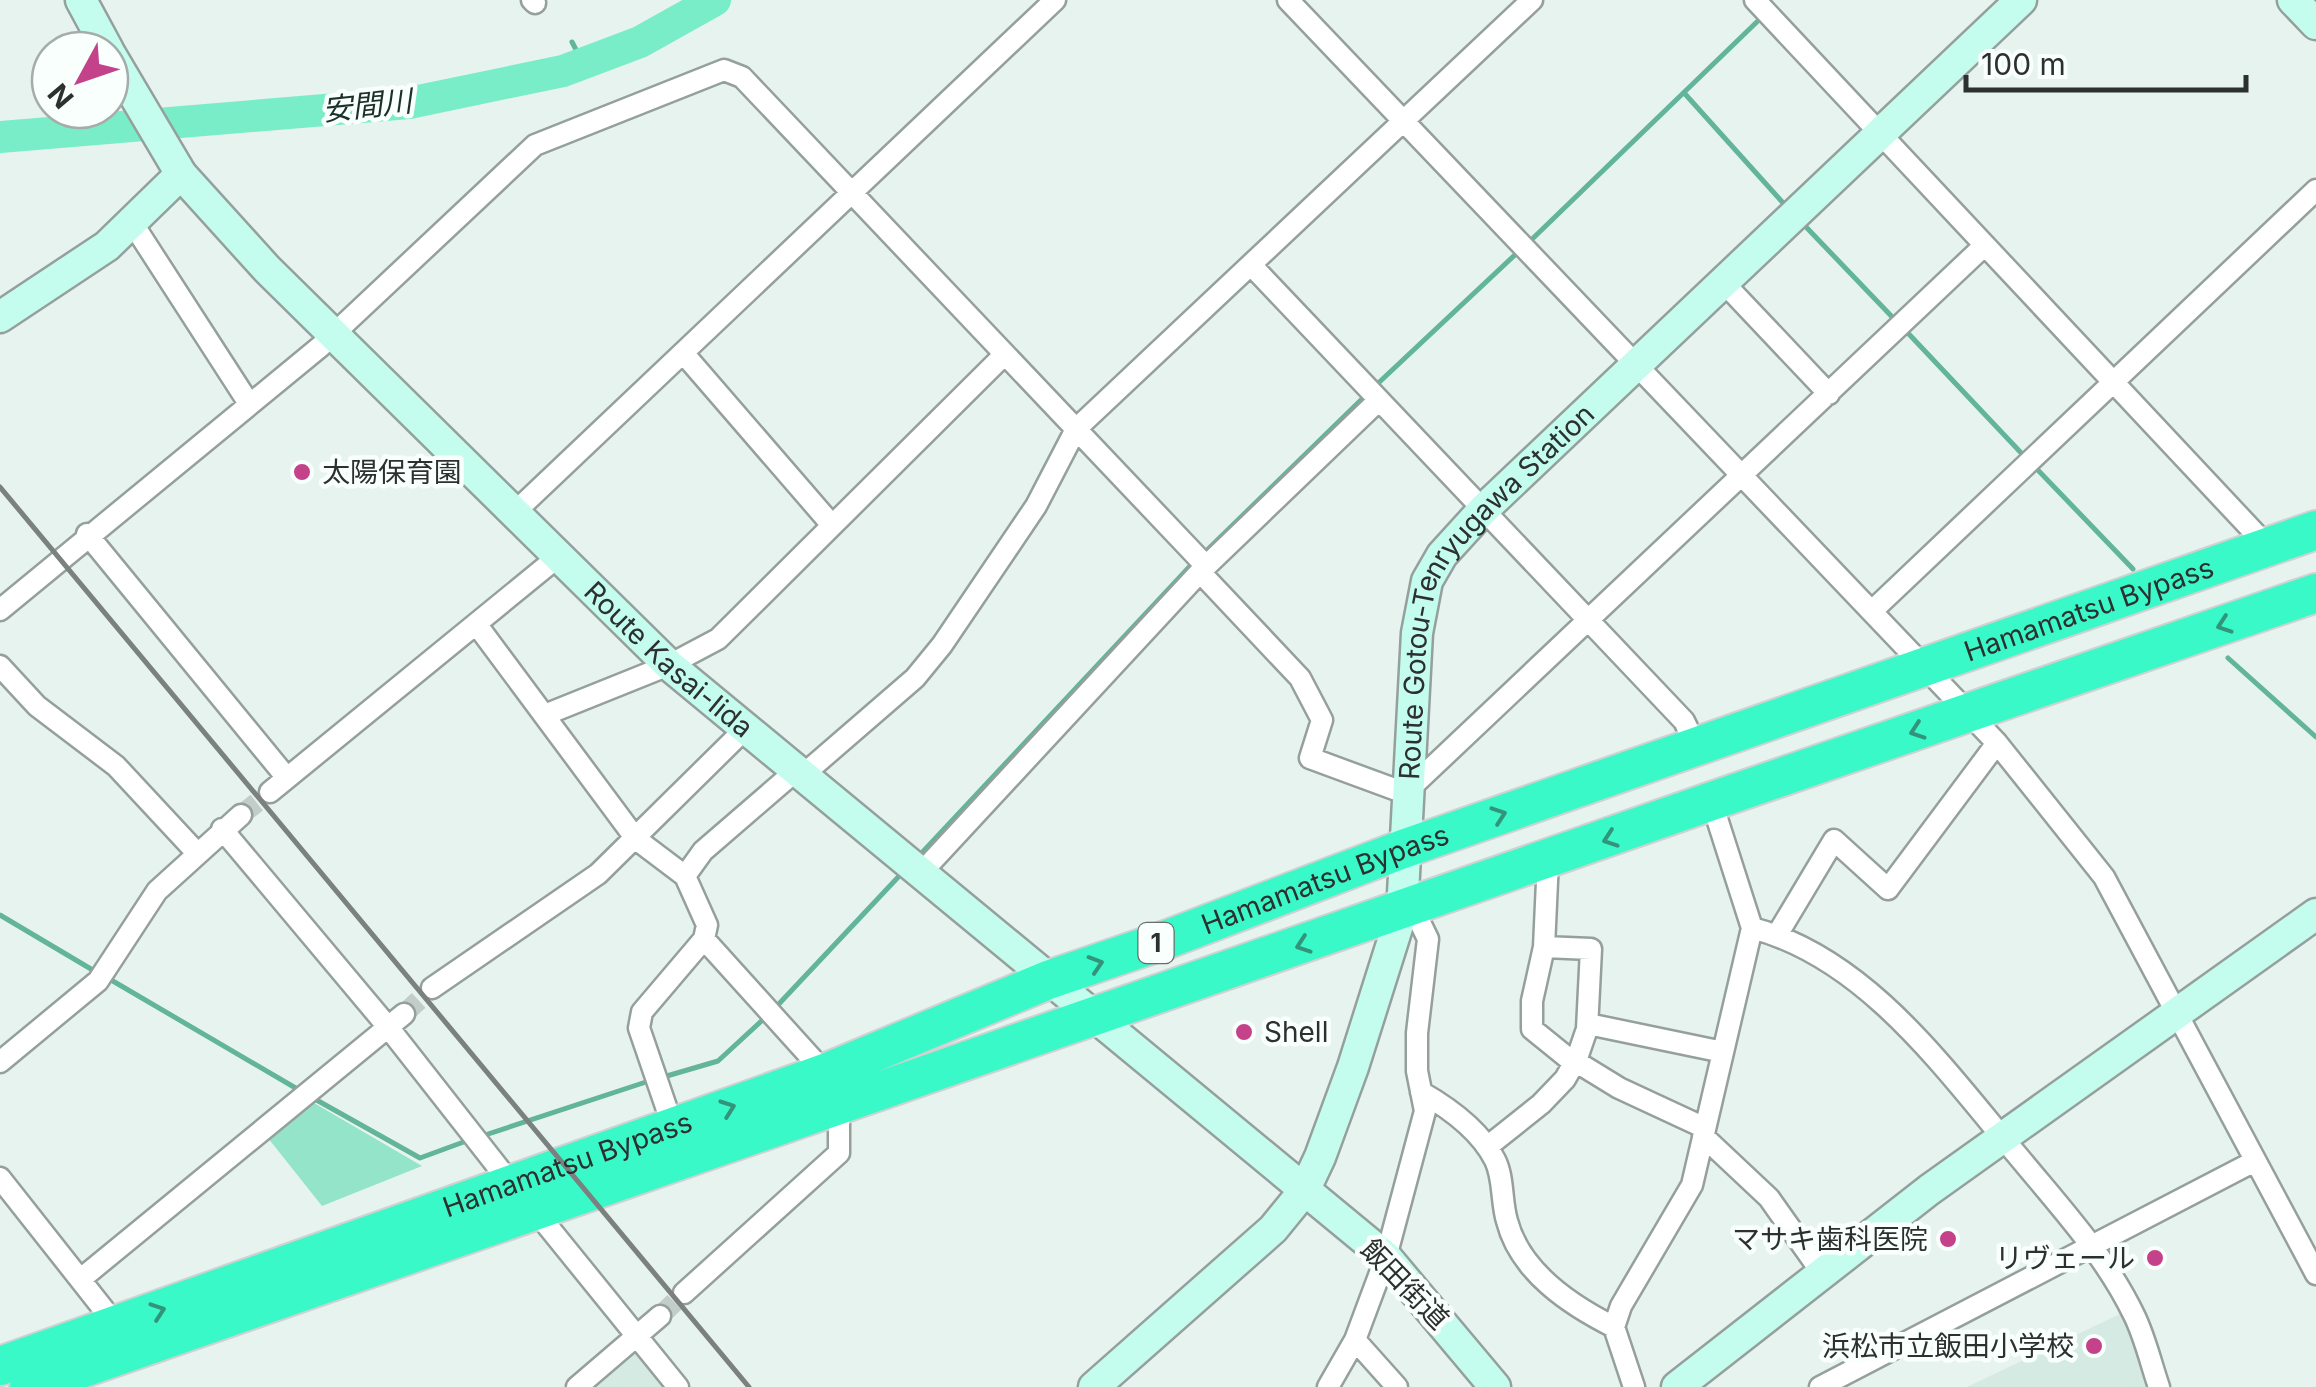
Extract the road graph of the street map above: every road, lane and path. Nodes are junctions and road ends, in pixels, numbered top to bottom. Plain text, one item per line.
1 (82, 0) edge
2 (1055, 0) edge
3 (1288, 0) edge
4 (1532, 0) edge
5 (1755, 0) edge
6 (2021, 0) edge
7 (2293, 0) edge
8 (2316, 24) edge
9 (98, 30) edge
10 (130, 88) edge
11 (1404, 122) junction
12 (1881, 131) junction
13 (178, 169) junction
14 (2316, 190) edge
15 (851, 194) junction
16 (133, 224) junction
17 (1985, 245) junction
18 (1253, 267) junction
19 (1723, 282) junction
20 (0, 317) edge
21 (334, 334) junction
22 (684, 354) junction
23 (1005, 354) junction
24 (1636, 366) junction
25 (2114, 382) junction
26 (1829, 394) junction
27 (1379, 400) junction
28 (248, 402) junction
29 (1076, 429) junction
30 (1742, 476) junction
31 (1483, 510) junction
32 (516, 511) junction
33 (831, 524) junction
34 (2316, 530) edge
35 (87, 534) junction
36 (2268, 547) junction
37 (559, 556) junction
38 (1203, 569) junction
39 (2316, 593) edge
40 (0, 610) edge
41 (1872, 612) junction
42 (1589, 621) junction
43 (477, 625) junction
44 (669, 664) junction
45 (0, 666) edge
46 (1923, 666) junction
47 (547, 714) junction
48 (1966, 714) junction
49 (745, 729) junction
50 (1997, 743) junction
51 (1696, 746) junction
52 (801, 772) junction
53 (287, 778) junction
54 (270, 792) tunnel mouth
55 (1406, 793) junction
56 (1712, 803) junction
57 (240, 815) tunnel mouth
58 (222, 829) junction
59 (636, 839) junction
60 (1403, 848) junction
61 (197, 854) junction
62 (1548, 860) junction
63 (914, 867) junction
64 (684, 876) junction
65 (1407, 910) junction
66 (2316, 914) edge
67 (1752, 928) junction
68 (1777, 935) junction
69 (704, 939) junction
70 (1544, 947) junction
71 (1048, 980) junction
72 (432, 988) tunnel mouth
73 (2178, 1011) junction
74 (1094, 1016) junction
75 (396, 1020) junction
76 (1588, 1024) junction
77 (1723, 1052) junction
78 (0, 1062) edge
79 (1574, 1062) junction
80 (832, 1087) junction
81 (1421, 1092) junction
82 (673, 1127) junction
83 (1704, 1132) junction
84 (2002, 1138) junction
85 (1487, 1147) junction
86 (2255, 1161) junction
87 (0, 1178) edge
88 (1304, 1191) junction
89 (522, 1196) junction
90 (2091, 1243) junction
91 (1386, 1256) junction
92 (1822, 1273) junction
93 (2316, 1274) edge
94 (82, 1278) junction
95 (684, 1293) tunnel mouth
96 (660, 1316) tunnel mouth
97 (116, 1325) junction
98 (1614, 1327) junction
99 (635, 1335) junction
100 (1355, 1340) junction
101 (0, 1366) edge
102 (29, 1387) edge
103 (577, 1387) edge
104 (678, 1387) edge
105 (1094, 1387) edge
106 (1328, 1387) edge
107 (1397, 1387) edge
108 (1495, 1387) edge
109 (1634, 1387) edge
110 (1677, 1387) edge
111 (1820, 1387) edge
112 (2158, 1387) edge

1 - 9 main road, Route Kasai-Iida
2 - 15 street
3 - 11 street
4 - 11 street
5 - 12 street
6 - 12 main road, Route Gotou-Tenryugawa Station
7 - 8 main road
10 - 13 main road, Route Kasai-Iida
11 - 18 street
11 - 24 street
12 - 17 street
12 - 19 main road, Route Gotou-Tenryugawa Station
13 - 16 main road
13 - 21 main road, Route Kasai-Iida
14 - 25 street
15 - 21 street
15 - 22 street
15 - 23 street
16 - 20 main road
16 - 28 street
17 - 25 street
17 - 26 street
18 - 27 street
18 - 29 street
19 - 24 main road, Route Gotou-Tenryugawa Station
19 - 26 street
21 - 28 street
21 - 32 main road, Route Kasai-Iida
22 - 32 street
22 - 33 street
23 - 29 street
23 - 33 street
24 - 30 street
24 - 31 main road, Route Gotou-Tenryugawa Station
25 - 36 street
25 - 41 street
26 - 30 street
27 - 31 street
27 - 38 street
28 - 35 street
29 - 38 street
29 - 52 street
30 - 41 street
30 - 42 street
31 - 42 street
31 - 55 main road, Route Gotou-Tenryugawa Station
32 - 37 main road, Route Kasai-Iida
33 - 44 street
34 - 36 highway, Hamamatsu Bypass / 1
35 - 40 street
35 - 53 street
36 - 46 highway, Hamamatsu Bypass / 1
37 - 43 street
37 - 44 main road, Route Kasai-Iida
38 - 55 street
38 - 63 street
39 -> 48 highway, Hamamatsu Bypass / 1
41 - 46 street
42 - 51 street
42 - 55 street
43 - 47 street
43 - 53 street
44 - 47 street
44 - 49 main road, Route Kasai-Iida
45 - 61 street
46 - 48 street
46 - 51 highway, Hamamatsu Bypass / 1
47 - 59 street
48 - 50 street
48 -> 56 highway, Hamamatsu Bypass / 1
49 - 52 main road, Route Kasai-Iida
49 - 59 street
50 - 68 street
50 - 73 street
60 -> 51 highway, Hamamatsu Bypass / 1
52 - 63 main road, Route Kasai-Iida
52 - 64 street
53 - 54 street
55 - 60 main road, Route Gotou-Tenryugawa Station
56 -> 62 highway, Hamamatsu Bypass / 1
56 - 67 street
57 - 58 street
58 - 61 street
58 - 75 street
59 - 64 street
59 - 72 street
60 - 65 main road, Route Gotou-Tenryugawa Station
71 -> 60 highway, Hamamatsu Bypass / 1
61 - 78 street
62 - 65 highway, Hamamatsu Bypass / 1
62 - 70 street
63 - 71 main road, Route Kasai-Iida
64 - 69 street
65 -> 74 highway, Hamamatsu Bypass / 1
65 - 81 street
65 - 88 main road, Route Gotou-Tenryugawa Station
66 - 73 main road
67 - 68 street
67 - 77 street
68 - 84 street
69 - 80 street
69 - 82 street
70 - 76 street
70 - 79 street
71 - 74 main road, Route Kasai-Iida
71 - 80 highway, Hamamatsu Bypass / 1
73 - 84 main road
73 - 86 street
74 - 80 highway, Hamamatsu Bypass / 1
74 - 88 main road, Route Kasai-Iida
75 - 89 street
75 - 94 street
76 - 77 street
76 - 79 street
77 - 83 street
79 - 83 street
79 - 85 street
82 -> 80 highway, Hamamatsu Bypass / 1
80 - 89 highway, Hamamatsu Bypass / 1
80 - 95 street
81 - 85 street
81 - 91 street
82 - 89 highway, Hamamatsu Bypass / 1
83 - 92 street
83 - 98 street
84 - 90 street
84 - 92 main road
85 - 98 street
86 - 90 street
86 - 93 street
87 - 94 street
88 - 91 main road, 飯田街道
88 - 105 main road, Route Gotou-Tenryugawa Station
97 -> 89 highway, Hamamatsu Bypass / 1
89 - 99 street
89 - 102 highway, Hamamatsu Bypass / 1
90 - 111 street
90 - 112 street
91 - 100 street
91 - 108 main road, 飯田街道
92 - 110 main road
94 - 97 street
96 - 99 street
97 - 101 highway, Hamamatsu Bypass / 1
98 - 109 street
99 - 103 street
99 - 104 street
100 - 106 street
100 - 107 street

